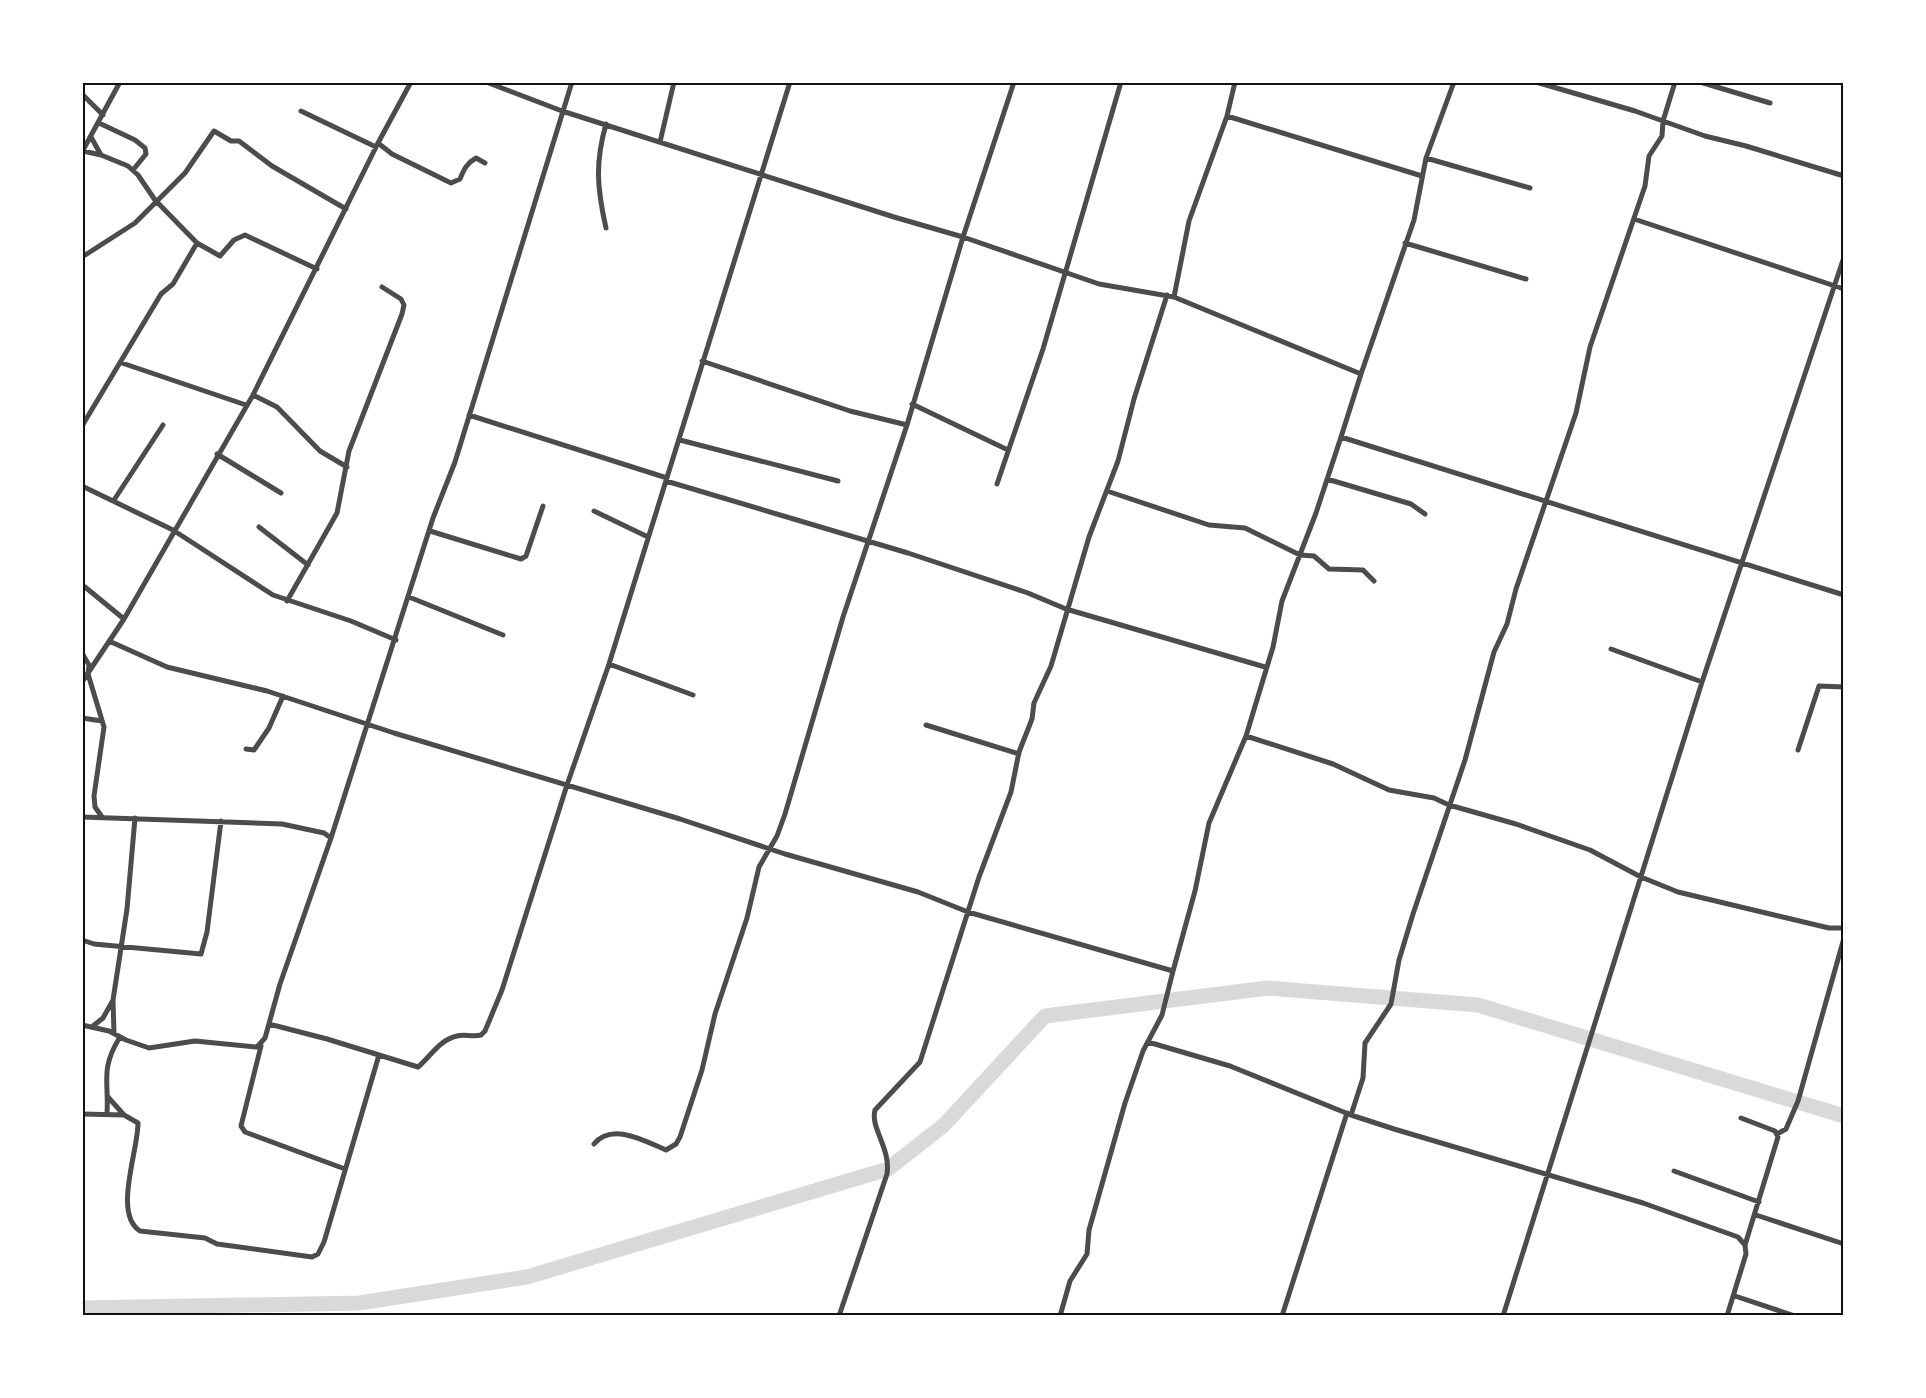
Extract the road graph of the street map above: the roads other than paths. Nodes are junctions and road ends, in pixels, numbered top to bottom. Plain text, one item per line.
1 (120, 82) edge
2 (222, 82) edge
3 (227, 82) edge
4 (411, 82) edge
5 (486, 82) edge
6 (572, 82) edge
7 (674, 82) edge
8 (790, 82) edge
9 (1014, 82) edge
10 (1121, 82) edge
11 (1236, 82) edge
12 (1454, 82) edge
13 (1536, 82) edge
14 (1675, 82) edge
15 (1700, 82) edge
16 (82, 94) edge
17 (1770, 103) dead end
18 (301, 111) dead end
19 (562, 111) junction
20 (103, 115) junction
21 (1227, 116) junction
22 (1663, 121) junction
23 (99, 123) junction
24 (606, 124) junction
25 (91, 137) junction
26 (660, 142) junction
27 (377, 145) junction
28 (83, 151) edge
29 (101, 154) junction
30 (1426, 158) junction
31 (485, 162) dead end
32 (133, 170) junction
33 (761, 173) junction
34 (1422, 176) junction
35 (1844, 176) edge
36 (1530, 188) dead end
37 (155, 200) junction
38 (346, 209) junction
39 (1634, 219) junction
40 (606, 228) dead end
41 (963, 237) junction
42 (197, 243) junction
43 (1405, 243) junction
44 (82, 257) edge
45 (1844, 257) edge
46 (317, 269) junction
47 (1063, 271) junction
48 (1526, 279) dead end
49 (1834, 286) junction
50 (381, 287) dead end
51 (1844, 289) edge
52 (1156, 294) junction
53 (1171, 296) junction
54 (1162, 308) junction
55 (702, 361) junction
56 (122, 363) junction
57 (1361, 374) junction
58 (253, 395) junction
59 (912, 404) junction
60 (246, 405) junction
61 (469, 415) junction
62 (163, 425) dead end
63 (82, 426) edge
64 (907, 426) junction
65 (1341, 437) junction
66 (680, 440) junction
67 (1008, 450) junction
68 (217, 454) junction
69 (347, 467) junction
70 (1327, 478) junction
71 (666, 479) junction
72 (838, 481) dead end
73 (997, 484) dead end
74 (82, 486) edge
75 (1107, 491) junction
76 (280, 493) dead end
77 (114, 500) junction
78 (1545, 502) junction
79 (543, 506) dead end
80 (594, 511) dead end
81 (1425, 514) dead end
82 (259, 527) dead end
83 (173, 530) junction
84 (430, 531) junction
85 (648, 537) junction
86 (867, 542) junction
87 (1300, 555) junction
88 (1742, 563) junction
89 (308, 565) junction
90 (1374, 581) dead end
91 (85, 587) dead end
92 (1844, 595) edge
93 (409, 597) junction
94 (287, 601) junction
95 (1066, 609) junction
96 (124, 619) junction
97 (503, 635) dead end
98 (396, 640) junction
99 (109, 641) junction
100 (1611, 649) dead end
101 (84, 655) edge
102 (99, 655) junction
103 (609, 664) junction
104 (1266, 667) junction
105 (88, 674) junction
106 (82, 682) edge
107 (1702, 682) junction
108 (1844, 687) edge
109 (693, 695) dead end
110 (283, 696) junction
111 (82, 718) edge
112 (102, 721) junction
113 (367, 722) junction
114 (926, 724) dead end
115 (1246, 736) junction
116 (246, 749) dead end
117 (1798, 750) dead end
118 (1019, 754) junction
119 (567, 785) junction
120 (1449, 805) junction
121 (96, 807) junction
122 (82, 817) edge
123 (90, 817) junction
124 (102, 817) junction
125 (135, 818) junction
126 (221, 821) junction
127 (334, 826) junction
128 (324, 833) junction
129 (331, 838) junction
130 (770, 849) junction
131 (1641, 877) junction
132 (968, 912) junction
133 (1844, 928) edge
134 (1844, 938) edge
135 (82, 940) edge
136 (120, 947) junction
137 (1173, 971) junction
138 (113, 1000) junction
139 (269, 1024) junction
140 (82, 1025) edge
141 (93, 1026) junction
142 (114, 1033) junction
143 (120, 1037) junction
144 (1148, 1042) junction
145 (261, 1046) junction
146 (379, 1055) junction
147 (108, 1097) junction
148 (82, 1114) edge
149 (107, 1114) junction
150 (1349, 1114) junction
151 (124, 1115) junction
152 (1741, 1118) dead end
153 (1777, 1134) junction
154 (594, 1144) dead end
155 (345, 1169) junction
156 (1674, 1171) dead end
157 (1548, 1174) junction
158 (1759, 1202) junction
159 (1756, 1215) junction
160 (1844, 1244) edge
161 (1745, 1245) junction
162 (1735, 1296) junction
163 (838, 1316) edge
164 (1060, 1316) edge
165 (1282, 1316) edge
166 (1503, 1316) edge
167 (1728, 1316) edge
168 (1795, 1316) edge

1 - 20 street
2 - 3 street
4 - 27 street
5 - 19 street
6 - 19 street
7 - 26 street
8 - 33 street
9 - 41 street
10 - 47 street
11 - 21 street
12 - 30 street
13 - 22 street
14 - 22 street
15 - 17 street
16 - 20 street
18 - 27 street
19 - 24 street
19 - 61 street
20 - 23 street
21 - 34 street
21 - 53 street
22 - 35 street
22 - 39 street
23 - 25 street
23 - 32 street
24 - 26 street
24 - 40 street
25 - 28 street
25 - 29 street
26 - 33 street
27 - 31 street
27 - 38 street
28 - 29 street
29 - 32 street
30 - 34 street
30 - 36 street
32 - 37 street
33 - 41 street
33 - 55 street
34 - 43 street
37 - 38 street
37 - 42 street
37 - 44 street
38 - 46 street
39 - 49 street
39 - 78 street
41 - 47 street
41 - 59 street
42 - 46 street
42 - 56 street
43 - 48 street
43 - 57 street
45 - 49 street
46 - 58 street
47 - 52 street
47 - 67 street
49 - 51 street
49 - 88 street
50 - 69 street
52 - 53 street
52 - 54 street
53 - 54 street
53 - 57 street
54 - 75 street
55 - 64 street
55 - 66 street
56 - 60 street
56 - 63 street
57 - 65 street
58 - 60 street
58 - 69 street
59 - 64 street
59 - 67 street
60 - 68 street
61 - 71 street
61 - 84 street
62 - 77 street
64 - 86 street
65 - 70 street
65 - 78 street
66 - 71 street
66 - 72 street
67 - 73 street
68 - 76 street
68 - 83 street
69 - 89 street
70 - 81 street
70 - 87 street
71 - 85 street
71 - 86 street
74 - 77 street
75 - 87 street
75 - 95 street
77 - 83 street
78 - 88 street
78 - 120 street
79 - 84 street
80 - 85 street
82 - 89 street
83 - 94 street
83 - 96 street
84 - 93 street
85 - 103 street
86 - 95 street
86 - 130 street
87 - 90 street
87 - 104 street
88 - 92 street
88 - 107 street
89 - 94 street
91 - 96 street
93 - 97 street
93 - 98 street
94 - 98 street
95 - 104 street
95 - 118 street
96 - 99 street
98 - 113 street
99 - 102 street
99 - 110 street
100 - 107 street
101 - 102 street
101 - 105 street
102 - 105 street
103 - 109 street
103 - 119 street
104 - 115 street
105 - 106 street
105 - 112 street
107 - 131 street
108 - 117 street
110 - 113 street
110 - 116 street
111 - 112 street
112 - 121 street
113 - 119 street
113 - 127 street
114 - 118 street
115 - 120 street
115 - 137 street
118 - 132 street
119 - 130 street
119 - 146 street
120 - 131 street
120 - 150 street
121 - 123 street
121 - 124 street
122 - 123 street
123 - 124 street
124 - 125 street
125 - 126 street
125 - 136 street
126 - 128 street
126 - 136 street
127 - 128 street
127 - 129 street
128 - 129 street
129 - 139 street
130 - 132 street
130 - 154 street
131 - 133 street
131 - 157 street
132 - 137 street
132 - 163 street
134 - 153 street
135 - 136 street
136 - 138 street
137 - 144 street
138 - 141 street
138 - 142 street
139 - 145 street
139 - 146 street
140 - 141 street
141 - 142 street
142 - 143 street
143 - 145 street
143 - 147 street
144 - 150 street
144 - 164 street
145 - 155 street
146 - 155 street
147 - 149 street
147 - 151 street
148 - 149 street
149 - 151 street
150 - 157 street
150 - 165 street
151 - 155 street
152 - 153 street
153 - 158 street
156 - 158 street
157 - 161 street
157 - 166 street
158 - 159 street
159 - 160 street
159 - 161 street
161 - 162 street
162 - 167 street
162 - 168 street

